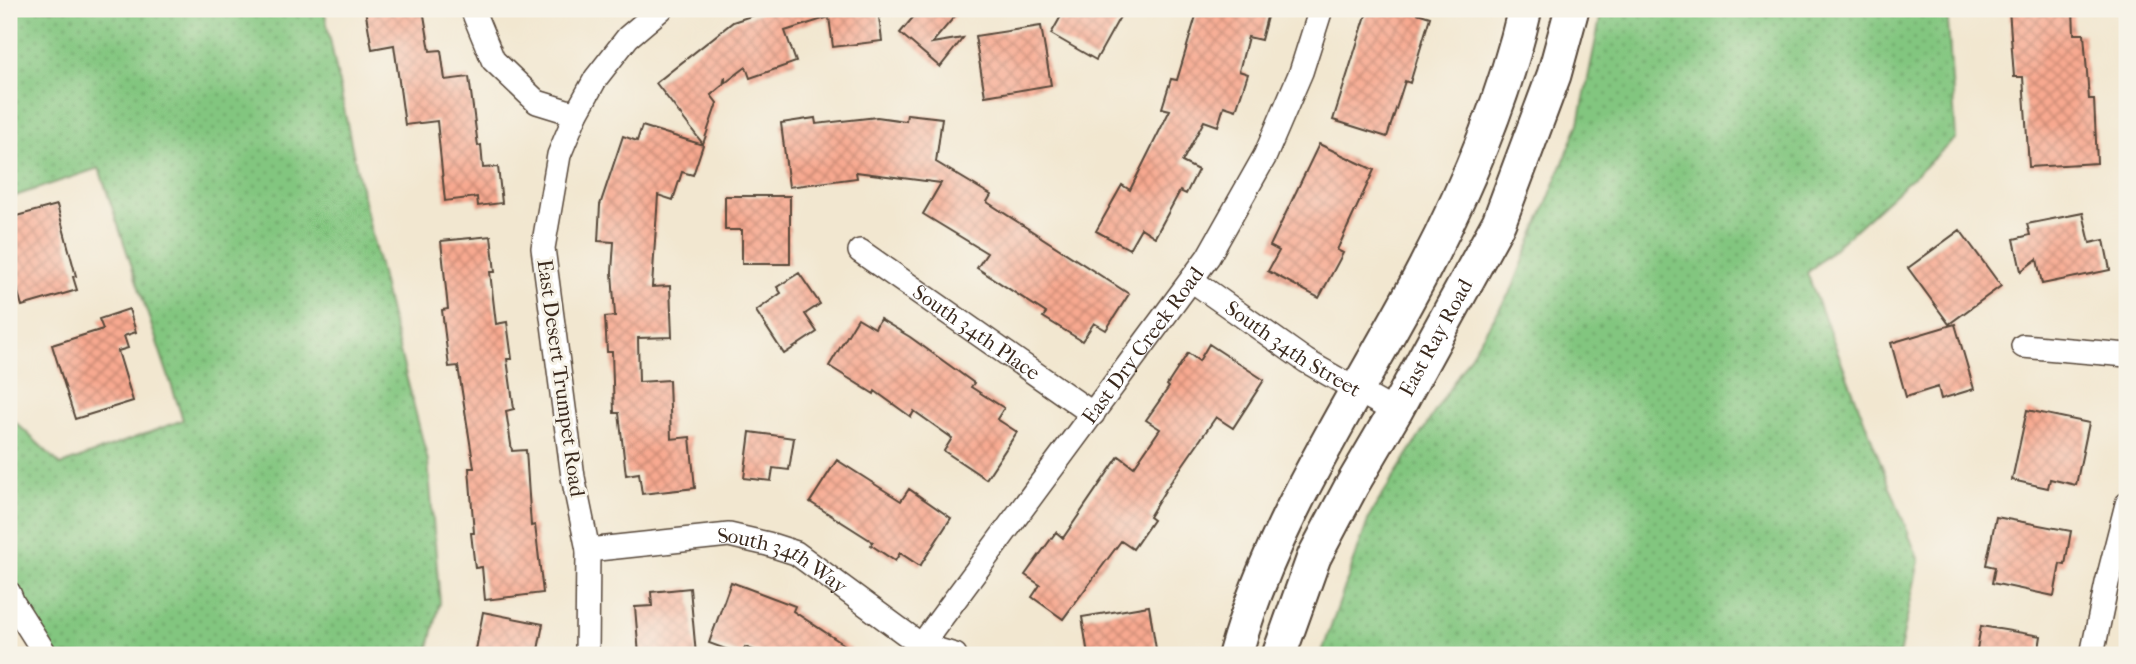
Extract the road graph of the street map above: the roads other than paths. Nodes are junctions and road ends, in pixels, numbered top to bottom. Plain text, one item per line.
1 (472, 9) edge
2 (661, 9) edge
3 (1321, 9) edge
4 (1525, 9) edge
5 (1572, 9) edge
6 (576, 114) junction
7 (860, 251) dead end
8 (1193, 281) junction
9 (2024, 346) dead end
10 (2127, 355) edge
11 (1356, 390) junction
12 (1395, 412) junction
13 (1093, 414) junction
14 (2127, 504) edge
15 (589, 550) junction
16 (2120, 562) edge
17 (9, 593) edge
18 (918, 650) edge
19 (46, 655) edge
20 (587, 655) edge
21 (956, 655) edge
22 (1235, 655) edge
23 (1279, 655) edge
24 (2092, 655) edge

1 - 6 street
2 - 6 street, East Desert Trumpet Road
3 - 8 street, East Dry Creek Road
4 - 11 main road, East Ray Road
5 - 12 main road, East Ray Road
6 - 15 street, East Desert Trumpet Road
7 - 13 street, South 34th Place
8 - 11 street, South 34th Street
8 - 13 street, East Dry Creek Road
9 - 10 street
11 - 12 street, South 34th Street
11 - 22 main road, East Ray Road
12 - 23 main road, East Ray Road
13 - 18 street, East Dry Creek Road
14 - 16 street
15 - 18 street, South 34th Way
15 - 20 street, East Desert Trumpet Road
16 - 24 street
17 - 19 street
18 - 21 street, South 34th Way

